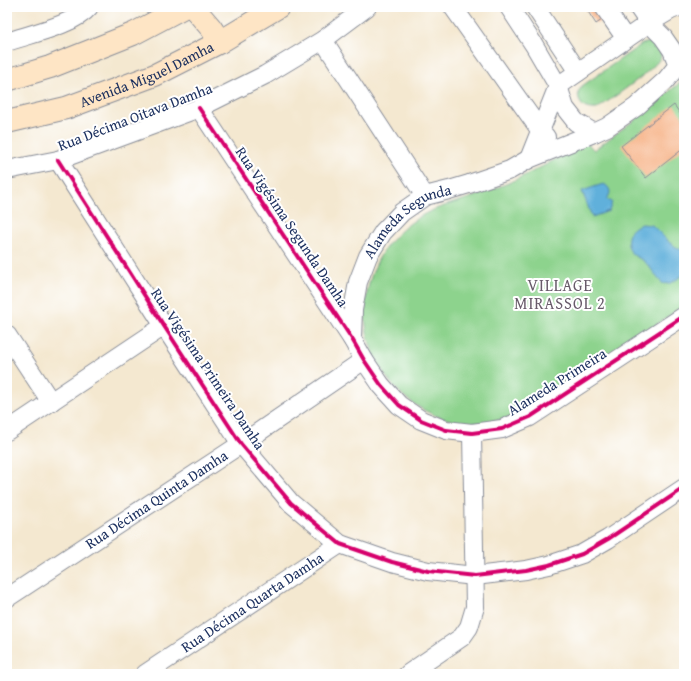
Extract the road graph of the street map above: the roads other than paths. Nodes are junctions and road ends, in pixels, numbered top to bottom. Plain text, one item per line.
1 (89, 7) edge
2 (184, 7) edge
3 (193, 7) edge
4 (278, 7) edge
5 (367, 7) edge
6 (453, 7) edge
7 (509, 7) edge
8 (604, 7) edge
9 (638, 7) edge
10 (679, 7) edge
11 (536, 9) edge
12 (251, 14) edge
13 (520, 23) junction
14 (649, 23) junction
15 (323, 40) junction
16 (626, 40) junction
17 (7, 42) edge
18 (220, 42) junction
19 (681, 62) edge
20 (578, 72) junction
21 (7, 80) edge
22 (558, 86) junction
23 (199, 108) junction
24 (7, 122) edge
25 (540, 130) junction
26 (594, 133) junction
27 (556, 147) junction
28 (529, 159) junction
29 (58, 160) junction
30 (7, 170) edge
31 (425, 196) junction
32 (684, 316) edge
33 (164, 326) junction
34 (7, 335) edge
35 (352, 339) junction
36 (364, 360) junction
37 (51, 402) junction
38 (7, 431) edge
39 (472, 433) junction
40 (241, 444) junction
41 (684, 488) edge
42 (340, 544) junction
43 (475, 576) junction
44 (7, 598) edge
45 (144, 674) edge
46 (408, 674) edge

1 - 17 street
2 - 21 street
3 - 18 street
4 - 12 street, Avenida Miguel Damha
5 - 15 street, Rua Décima Oitava Damha
6 - 25 street
7 - 13 street
8 - 16 street
9 - 14 street
10 - 14 street
11 - 13 street
11 - 20 street
12 - 18 street, Avenida Miguel Damha
13 - 22 street
14 - 16 street
14 - 19 street
15 - 23 street, Rua Décima Oitava Damha
15 - 31 street
16 - 20 street
18 - 24 street, Avenida Miguel Damha
19 - 26 street, Alameda Segunda
20 - 22 street
22 - 25 street
22 - 26 street
23 - 29 street, Rua Décima Oitava Damha
23 - 35 street, Rua Vigésima Segunda Damha
25 - 27 street
25 - 28 street
26 - 27 street, Alameda Segunda
27 - 28 street, Alameda Segunda
28 - 31 street, Alameda Segunda
29 - 30 street, Rua Décima Oitava Damha
29 - 33 street, Rua Vigésima Primeira Damha
31 - 35 street, Alameda Segunda
32 - 39 street, Alameda Primeira
33 - 37 street
33 - 40 street, Rua Vigésima Primeira Damha
34 - 37 street
35 - 36 street, Rua Vigésima Segunda Damha
36 - 39 street, Alameda Primeira
36 - 40 street, Rua Décima Quinta Damha
37 - 38 street
39 - 43 street
40 - 42 street, Rua Vigésima Primeira Damha
40 - 44 street, Rua Décima Quinta Damha
41 - 43 street, Rua Vigésima Primeira Damha
42 - 43 street, Rua Vigésima Primeira Damha
42 - 45 street, Rua Décima Quarta Damha
43 - 46 street

